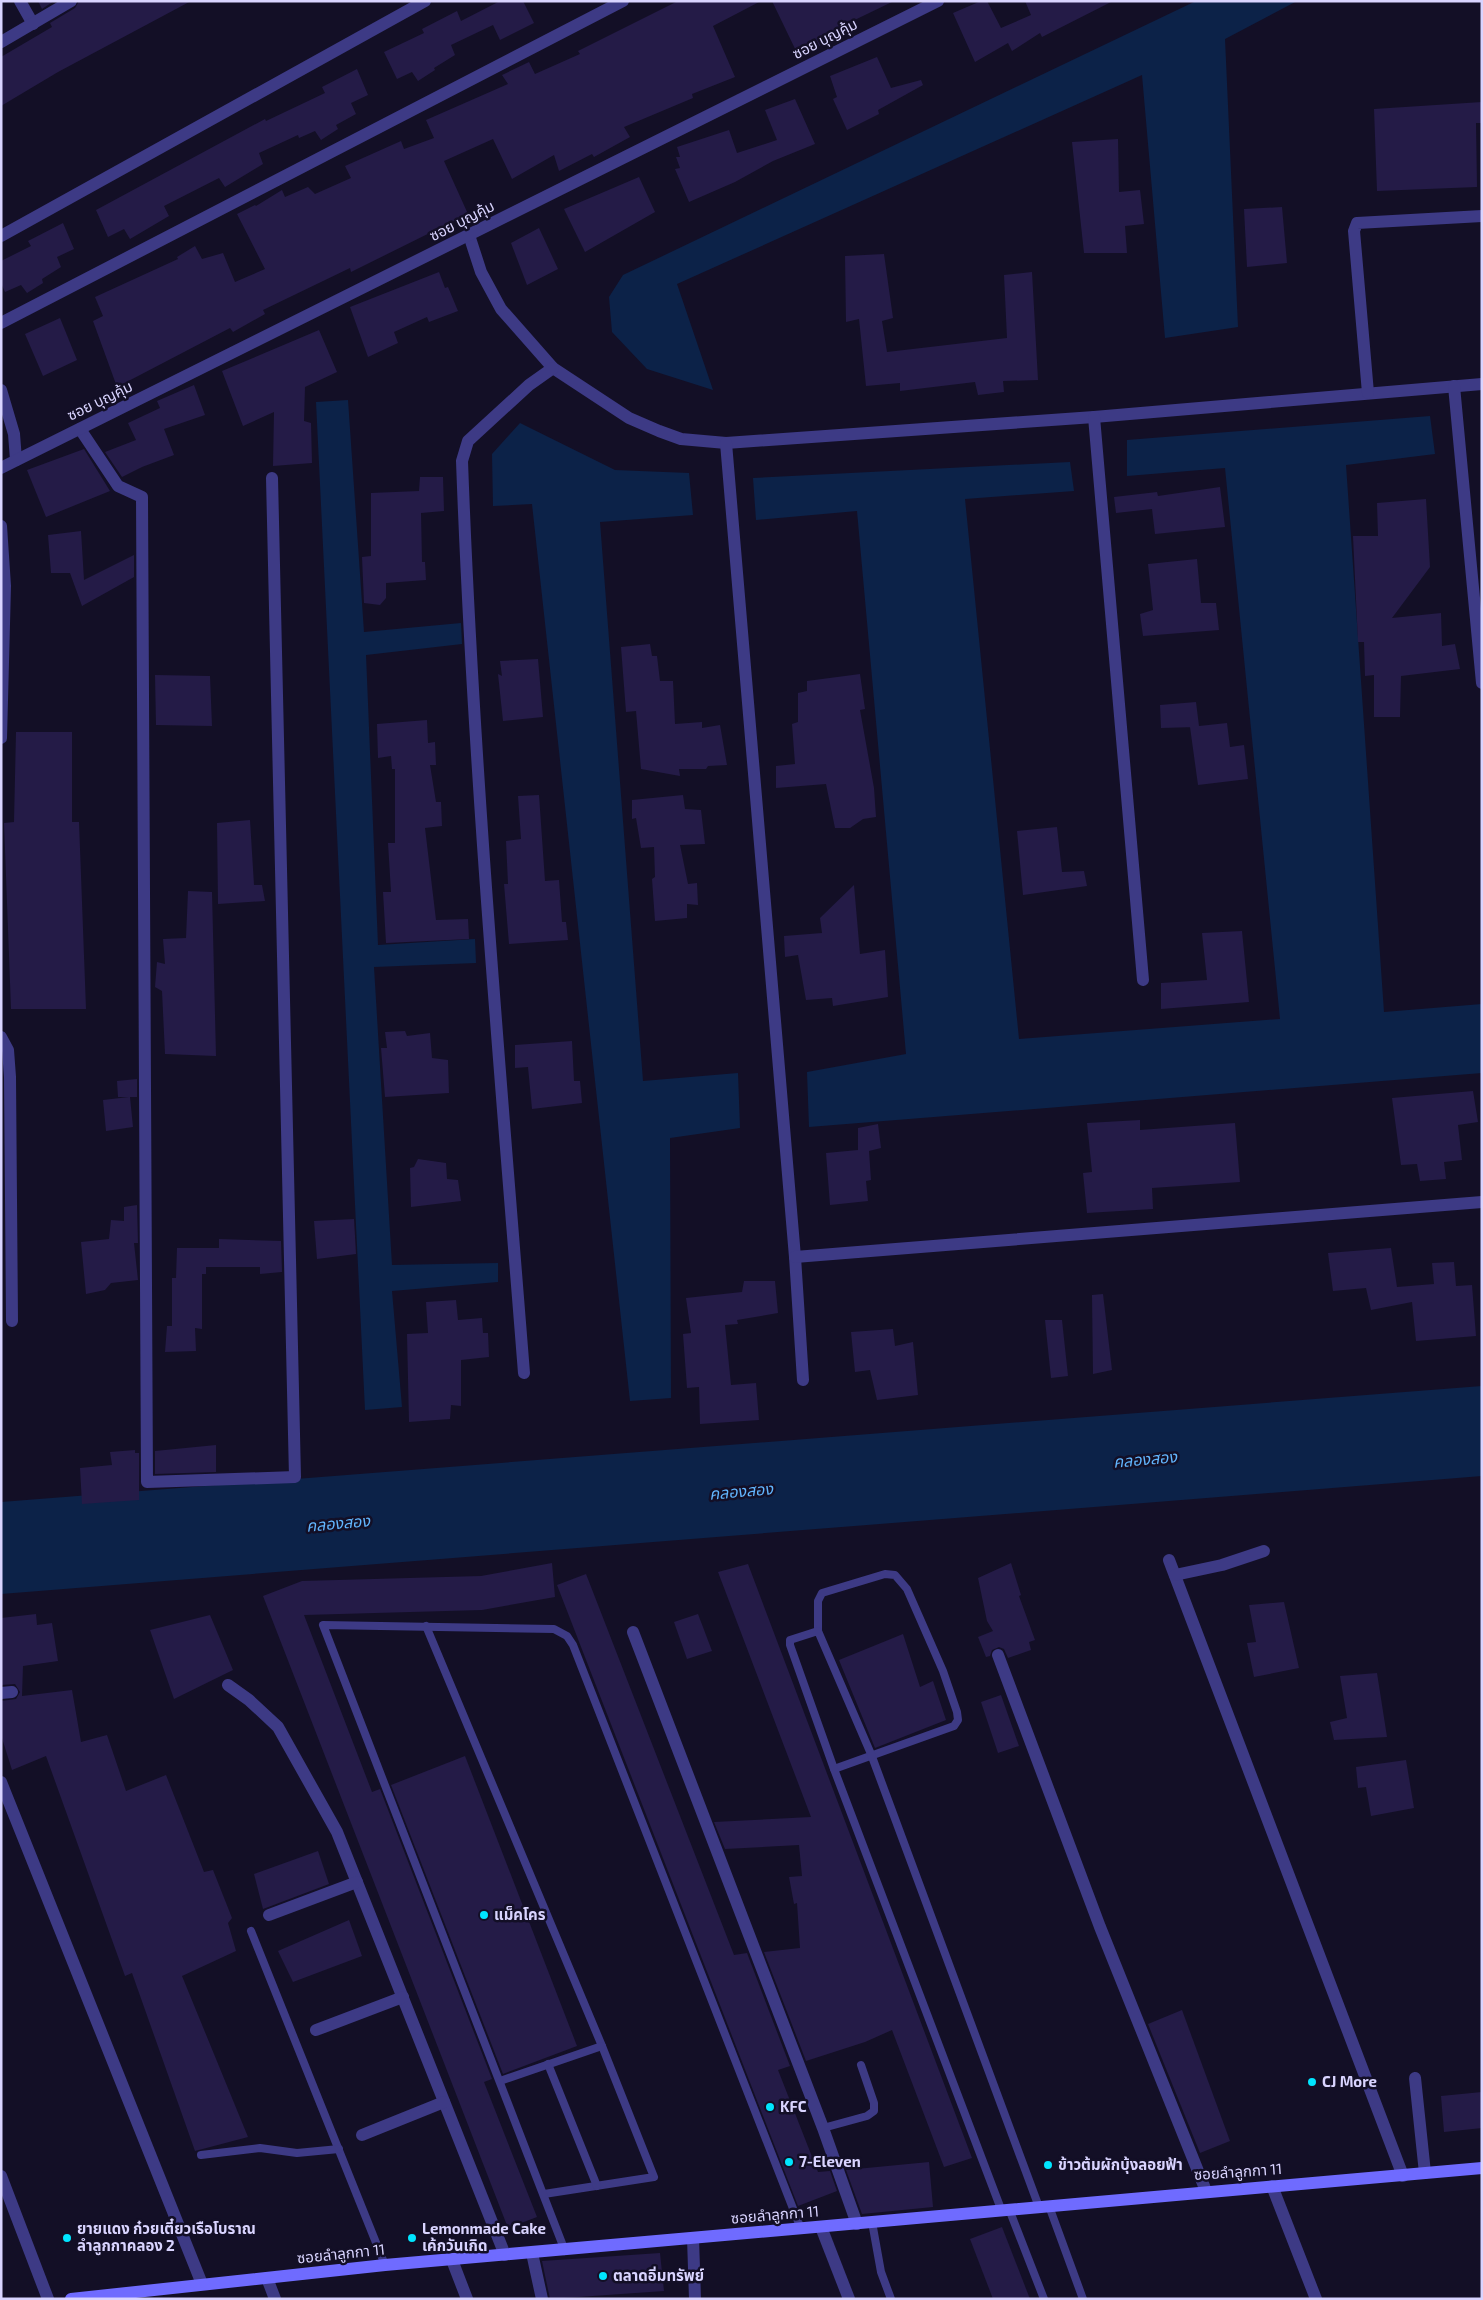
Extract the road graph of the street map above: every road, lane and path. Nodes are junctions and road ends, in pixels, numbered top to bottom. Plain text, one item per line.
1 (20, 1) edge
2 (71, 1) edge
3 (425, 1) edge
4 (623, 1) edge
5 (935, 2) edge
6 (33, 24) junction
7 (1, 42) edge
8 (1482, 216) edge
9 (1, 236) edge
10 (469, 236) junction
11 (1, 323) edge
12 (553, 368) junction
13 (1482, 384) edge
14 (1454, 386) junction
15 (1, 390) edge
16 (1368, 392) junction
17 (1094, 417) junction
18 (80, 429) junction
19 (726, 443) junction
20 (16, 460) junction
21 (1, 468) edge
22 (272, 478) dead end
23 (1, 526) edge
24 (3, 672) edge
25 (1482, 683) edge
26 (1, 738) edge
27 (1143, 980) dead end
28 (1, 1037) edge
29 (1482, 1202) edge
30 (795, 1257) junction
31 (12, 1321) dead end
32 (524, 1373) dead end
33 (803, 1380) dead end
34 (1264, 1552) dead end
35 (1169, 1560) dead end
36 (1175, 1575) junction
37 (426, 1626) junction
38 (818, 1631) junction
39 (633, 1632) dead end
40 (998, 1655) dead end
41 (228, 1686) dead end
42 (871, 1754) junction
43 (834, 1769) junction
44 (1, 1782) edge
45 (357, 1882) junction
46 (269, 1915) dead end
47 (251, 1931) dead end
48 (402, 1997) junction
49 (316, 2030) dead end
50 (602, 2046) junction
51 (548, 2064) junction
52 (861, 2065) dead end
53 (1415, 2078) dead end
54 (500, 2081) junction
55 (444, 2102) junction
56 (823, 2128) junction
57 (362, 2135) dead end
58 (339, 2149) junction
59 (201, 2155) dead end
60 (1482, 2168) edge
61 (1425, 2173) junction
62 (1, 2176) edge
63 (1403, 2176) junction
64 (597, 2186) junction
65 (1272, 2186) junction
66 (1206, 2191) junction
67 (544, 2194) junction
68 (1044, 2207) junction
69 (1005, 2209) junction
70 (872, 2222) junction
71 (857, 2224) junction
72 (821, 2227) junction
73 (801, 2229) junction
74 (693, 2238) junction
75 (565, 2250) junction
76 (532, 2253) junction
77 (504, 2255) junction
78 (452, 2260) junction
79 (386, 2265) junction
80 (267, 2278) junction
81 (202, 2284) junction
82 (134, 2296) edge
83 (99, 2298) edge
84 (48, 2299) edge
85 (71, 2299) edge
86 (275, 2299) edge
87 (467, 2299) edge
88 (542, 2299) edge
89 (695, 2299) edge
90 (849, 2299) edge
91 (891, 2299) edge
92 (1044, 2299) edge
93 (1083, 2299) edge
94 (1316, 2299) edge

1 - 6 street
2 - 6 street
3 - 9 street
4 - 11 street
5 - 10 street, ซอย บุญคุ้ม
6 - 7 street
8 - 16 street
10 - 12 street
10 - 18 street, ซอย บุญคุ้ม
12 - 19 street
12 - 32 street
13 - 14 street
14 - 16 street
14 - 25 street
15 - 20 street
16 - 17 street
17 - 19 street
17 - 27 street
18 - 20 street, ซอย บุญคุ้ม
18 - 22 street
19 - 30 street
20 - 21 street, ซอย บุญคุ้ม
23 - 24 street
24 - 26 street
28 - 31 street
29 - 30 street
30 - 33 street
34 - 36 street
35 - 36 street
36 - 63 street
37 - 50 lane
37 - 54 lane
37 - 73 lane
38 - 42 lane
38 - 42 lane
38 - 43 lane
39 - 56 street
40 - 66 street
41 - 45 street
42 - 43 lane
42 - 68 lane
43 - 69 lane
44 - 81 street
45 - 46 street
45 - 48 street
47 - 58 lane
48 - 49 street
48 - 55 street
50 - 51 lane
50 - 64 lane
51 - 54 lane
51 - 64 lane
52 - 56 lane
53 - 61 street
54 - 67 lane
55 - 57 street
55 - 77 street
56 - 71 street
58 - 59 lane
58 - 79 lane
60 - 61 street, ซอยลำลูกกา 11
61 - 63 street, ซอยลำลูกกา 11
62 - 84 street
63 - 65 street, ซอยลำลูกกา 11
64 - 67 lane
65 - 66 street, ซอยลำลูกกา 11
65 - 94 street
66 - 68 street, ซอยลำลูกกา 11
67 - 75 lane
68 - 69 street, ซอยลำลูกกา 11
68 - 93 lane
69 - 70 street, ซอยลำลูกกา 11
69 - 92 lane
70 - 71 street, ซอยลำลูกกา 11
70 - 91 lane
71 - 72 street, ซอยลำลูกกา 11
72 - 73 street, ซอยลำลูกกา 11
72 - 90 street
73 - 74 street, ซอยลำลูกกา 11
74 - 75 street, ซอยลำลูกกา 11
74 - 89 street
75 - 76 street, ซอยลำลูกกา 11
76 - 77 street, ซอยลำลูกกา 11
76 - 88 street
77 - 78 street, ซอยลำลูกกา 11
78 - 79 street, ซอยลำลูกกา 11
78 - 87 street
79 - 80 street, ซอยลำลูกกา 11
80 - 81 street, ซอยลำลูกกา 11
80 - 86 street
81 - 82 street, ซอยลำลูกกา 11
82 - 83 street, ซอยลำลูกกา 11
83 - 85 street, ซอยลำลูกกา 11

